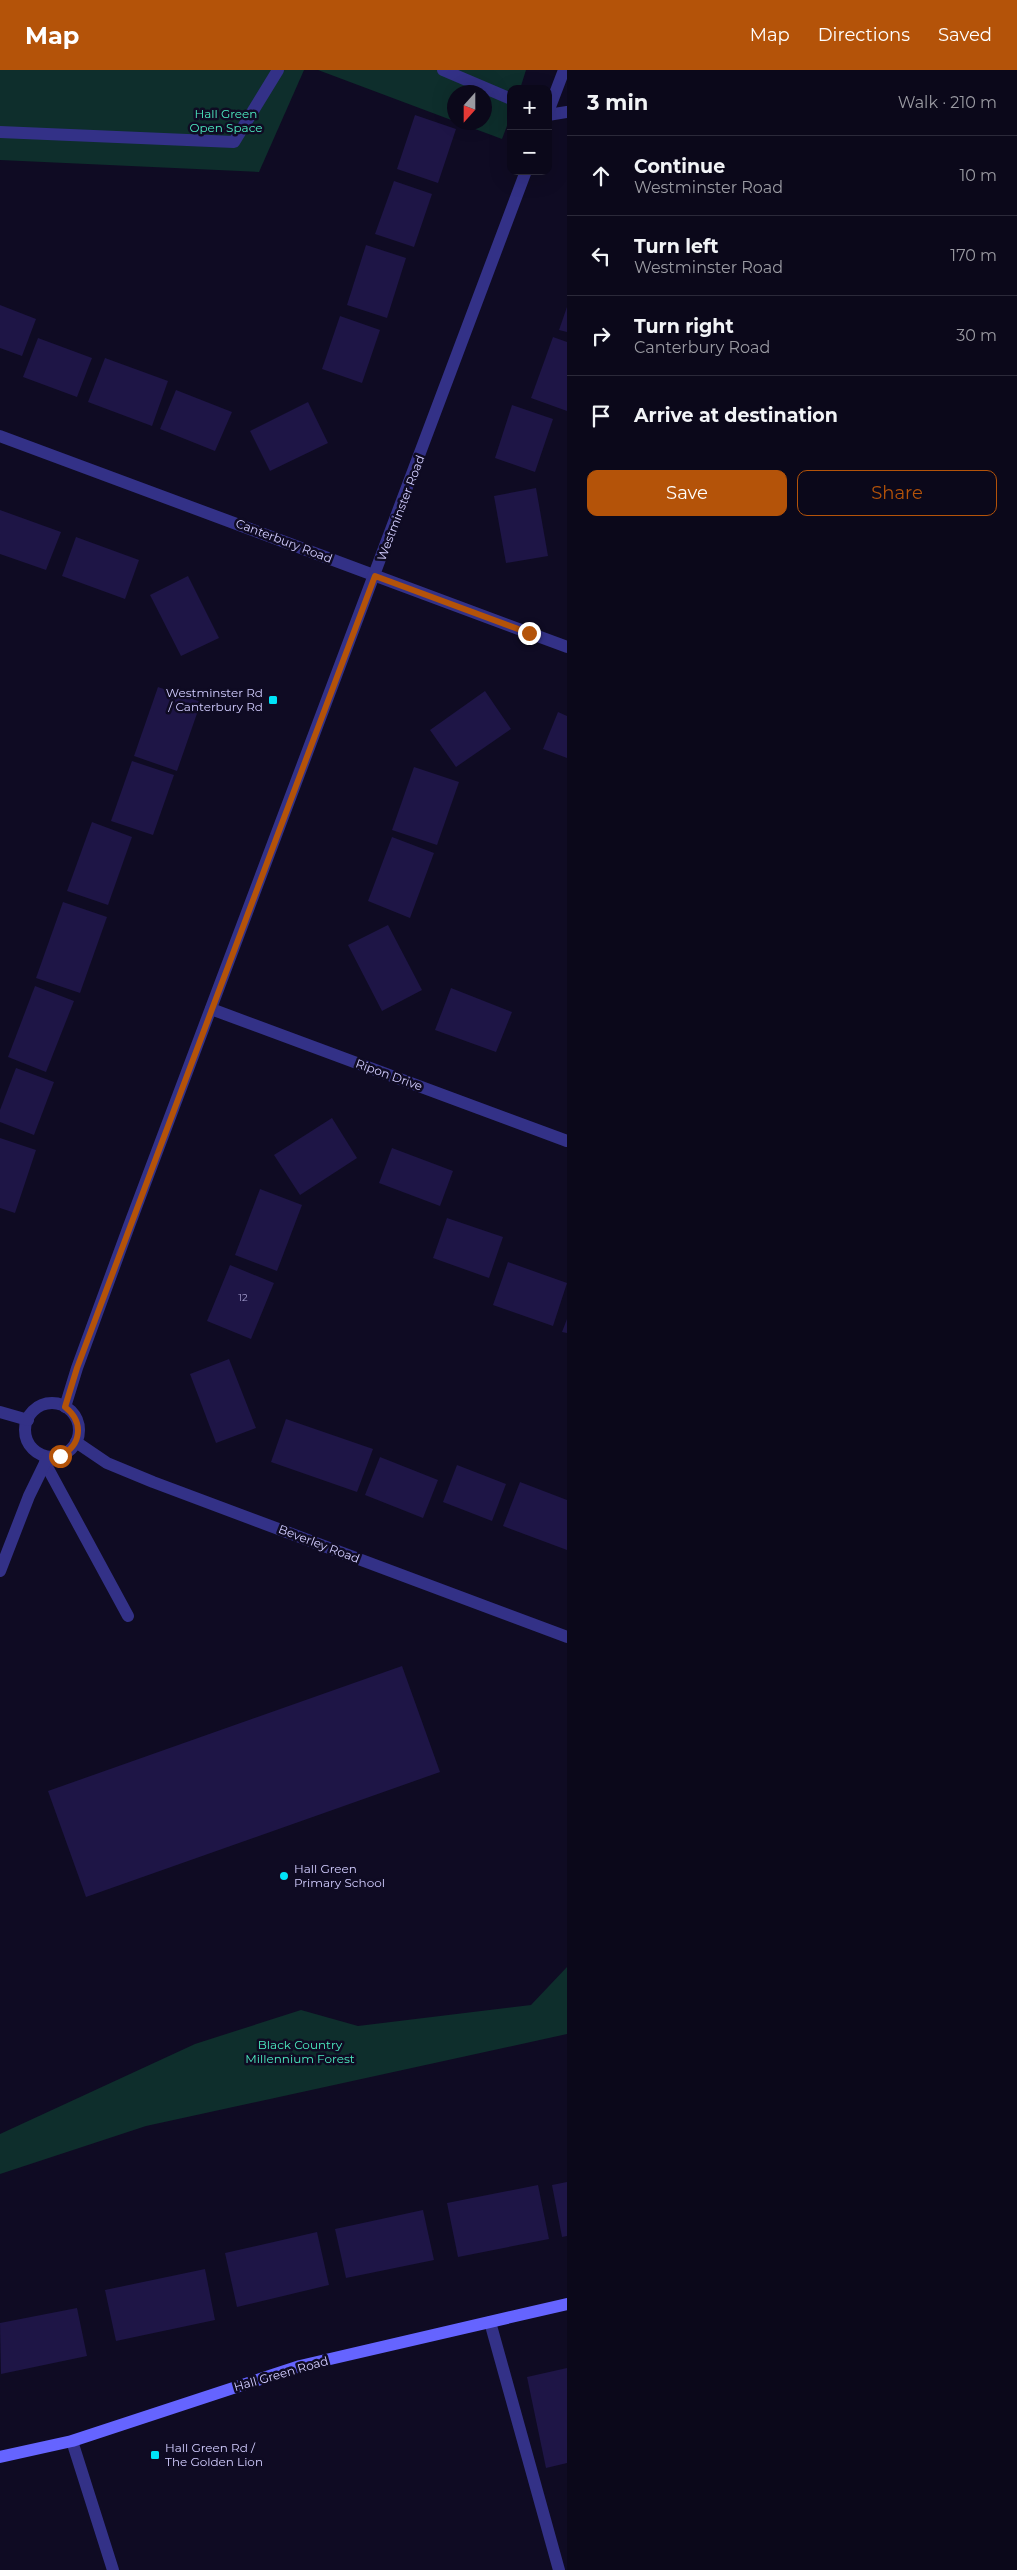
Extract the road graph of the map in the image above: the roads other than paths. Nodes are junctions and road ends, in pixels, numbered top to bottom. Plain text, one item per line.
1 (278, 70) edge
2 (443, 70) edge
3 (564, 70) edge
4 (507, 97) edge
5 (552, 102) edge
6 (567, 112) edge
7 (552, 113) edge
8 (0, 132) edge
9 (525, 175) edge
10 (0, 436) edge
11 (375, 576) junction
12 (567, 647) edge
13 (211, 1010) junction
14 (567, 1141) edge
15 (65, 1407) junction
16 (0, 1412) edge
17 (28, 1420) junction
18 (76, 1442) junction
19 (46, 1460) junction
20 (0, 1571) edge
21 (128, 1616) dead end
22 (567, 1637) edge
23 (567, 2304) edge
24 (490, 2322) junction
25 (72, 2441) junction
26 (0, 2457) edge
27 (113, 2570) edge
28 (559, 2570) edge

1 - 8 street
2 - 4 street
3 - 5 street
6 - 7 street
9 - 11 street, Westminster Road
10 - 11 street, Canterbury Road
11 - 12 street, Canterbury Road
11 - 13 street, Westminster Road
13 - 14 street, Ripon Drive
13 - 15 street, Westminster Road
15 - 17 street
15 - 18 street
16 - 17 street
17 - 19 street
18 - 19 street
18 - 22 street, Beverley Road
19 - 20 street
19 - 21 street
23 - 24 street, Hall Green Road
24 - 25 street, Hall Green Road
24 - 28 street
25 - 26 street, Hall Green Road
25 - 27 street

